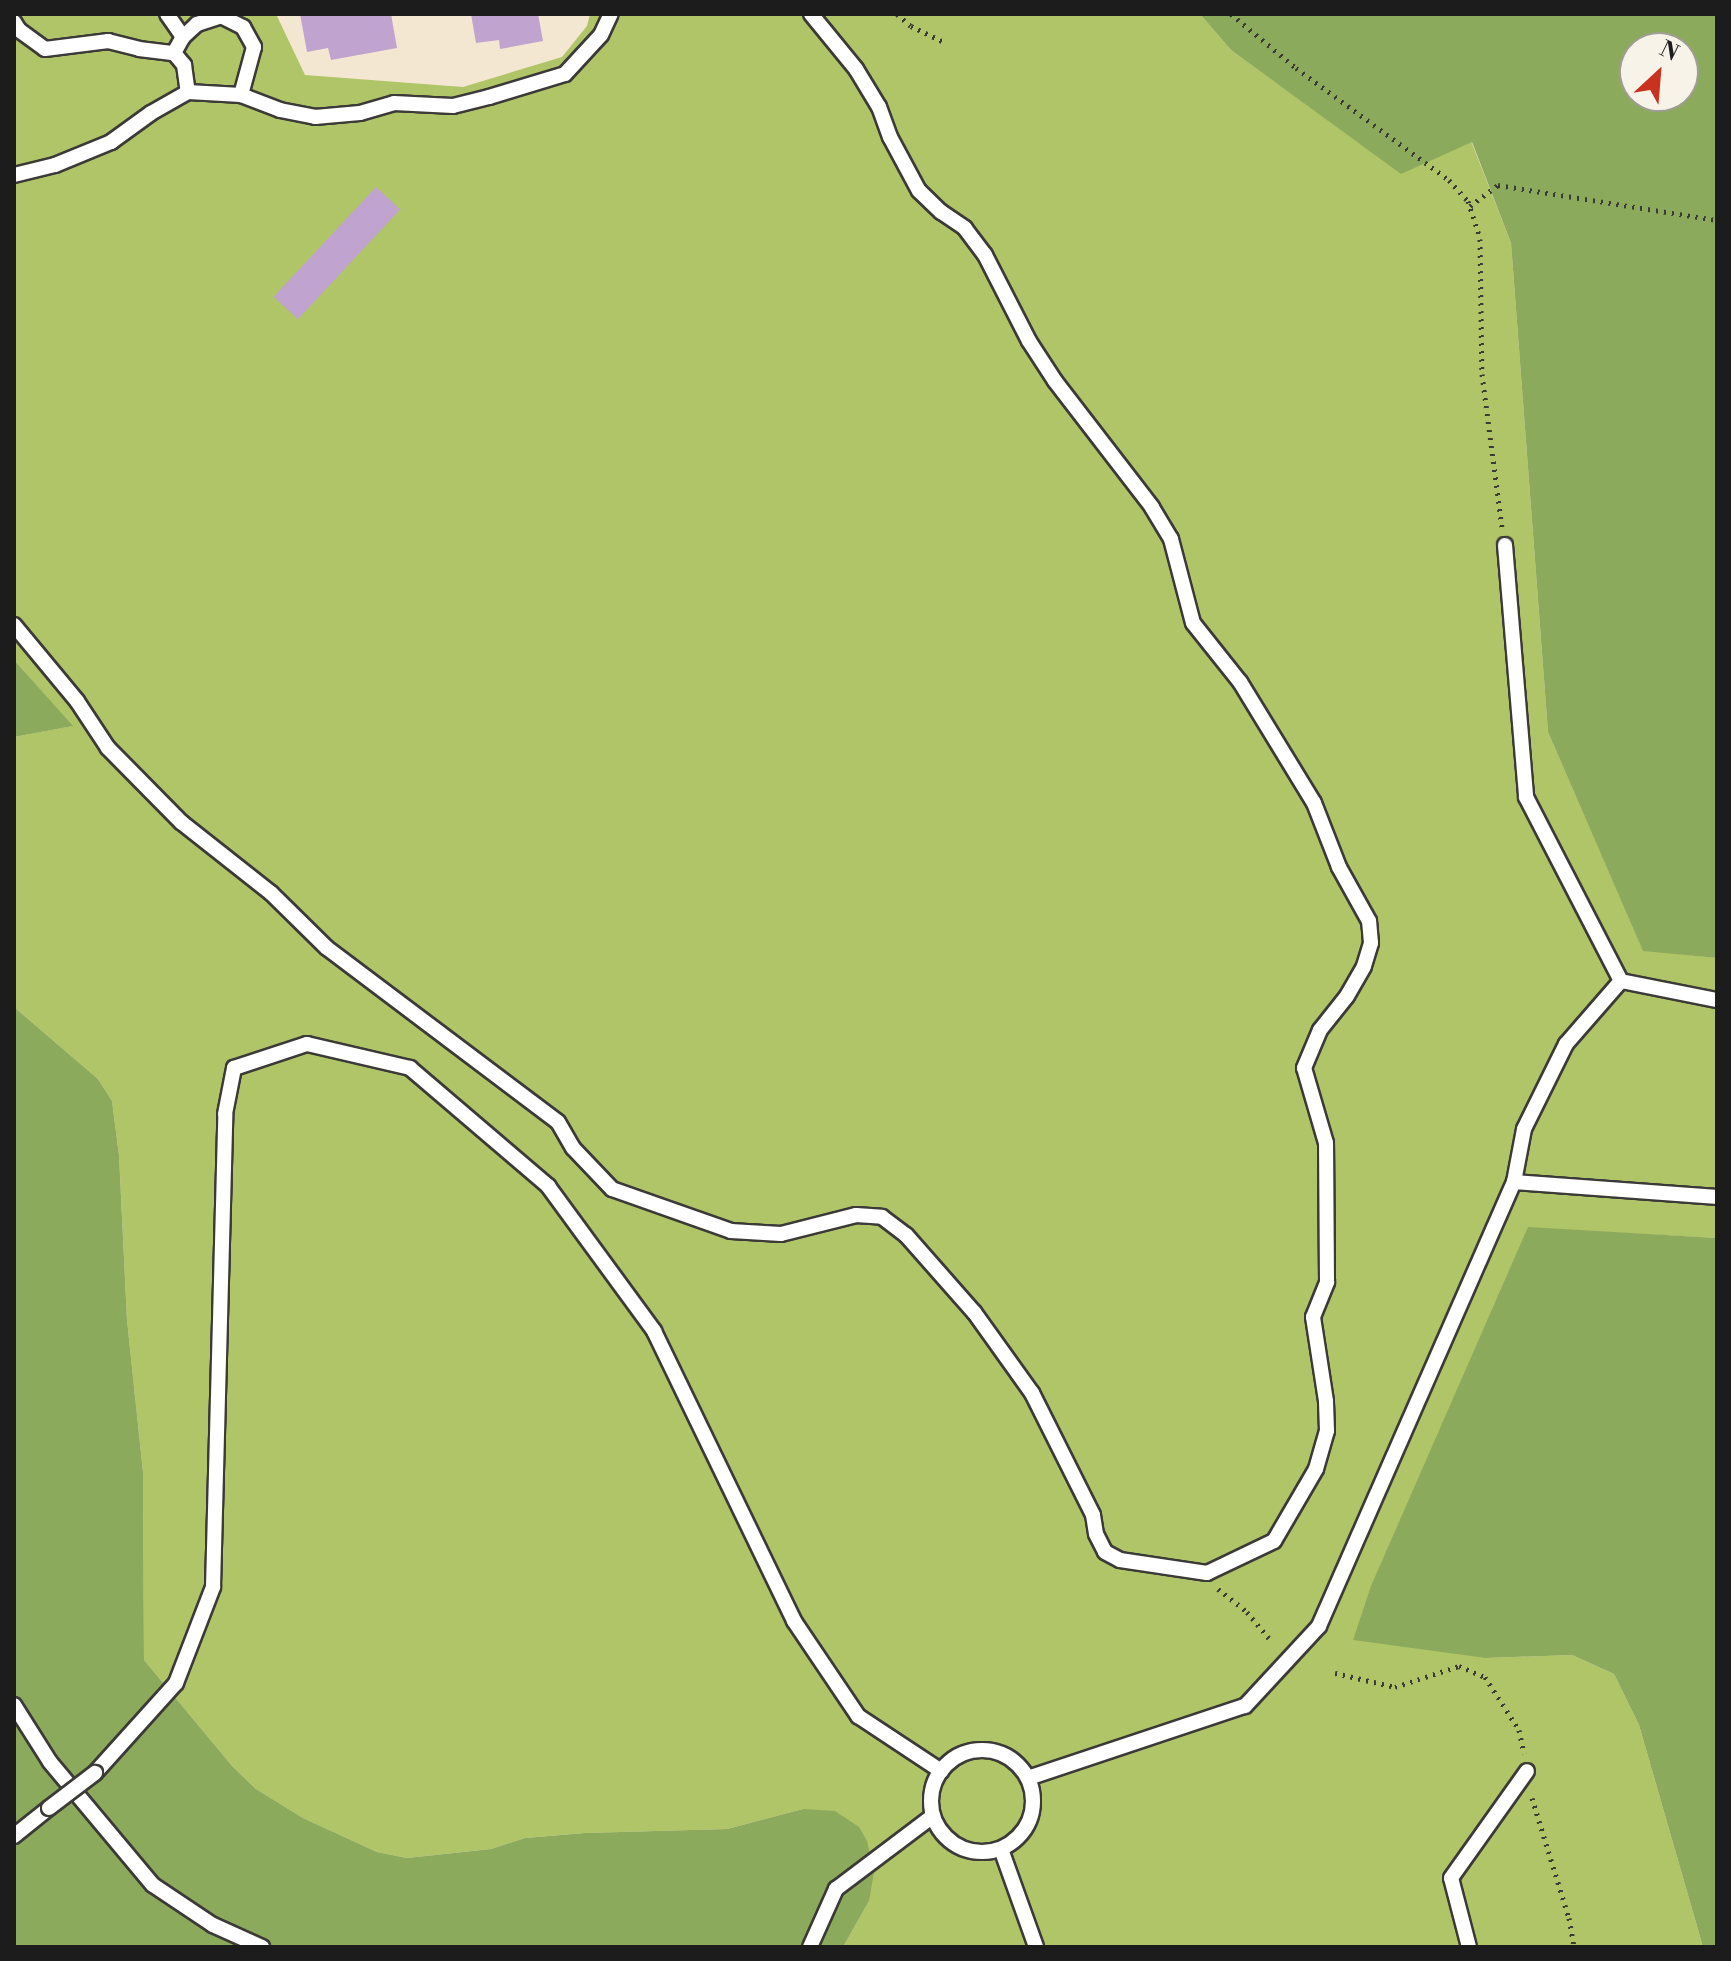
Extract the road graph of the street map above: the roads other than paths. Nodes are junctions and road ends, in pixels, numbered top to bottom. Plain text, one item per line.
1 (167, 14) edge
2 (611, 14) edge
3 (811, 14) edge
4 (14, 22) edge
5 (183, 37) junction
6 (174, 53) junction
7 (188, 92) junction
8 (241, 95) junction
9 (14, 175) edge
10 (1505, 545) road end
11 (14, 625) edge
12 (1621, 981) junction
13 (1717, 1000) edge
14 (1514, 1182) junction
15 (1717, 1197) edge
16 (14, 1705) edge
17 (941, 1771) junction
18 (1527, 1771) road end
19 (1028, 1778) junction
20 (933, 1816) junction
21 (14, 1836) edge
22 (1001, 1849) junction
23 (262, 1947) edge
24 (810, 1947) edge
25 (1036, 1947) edge
26 (1469, 1947) edge

1 - 5 lane
2 - 8 lane
3 - 11 lane
4 - 6 lane
5 - 6 lane
5 - 8 lane
6 - 7 lane
7 - 8 lane
7 - 9 lane
10 - 12 lane
12 - 13 lane
12 - 14 lane
14 - 15 lane
14 - 19 lane
16 - 23 lane
17 - 19 lane
17 - 20 lane
17 - 21 lane, bridge
18 - 26 lane
19 - 22 lane
20 - 22 lane
20 - 24 lane
22 - 25 lane

